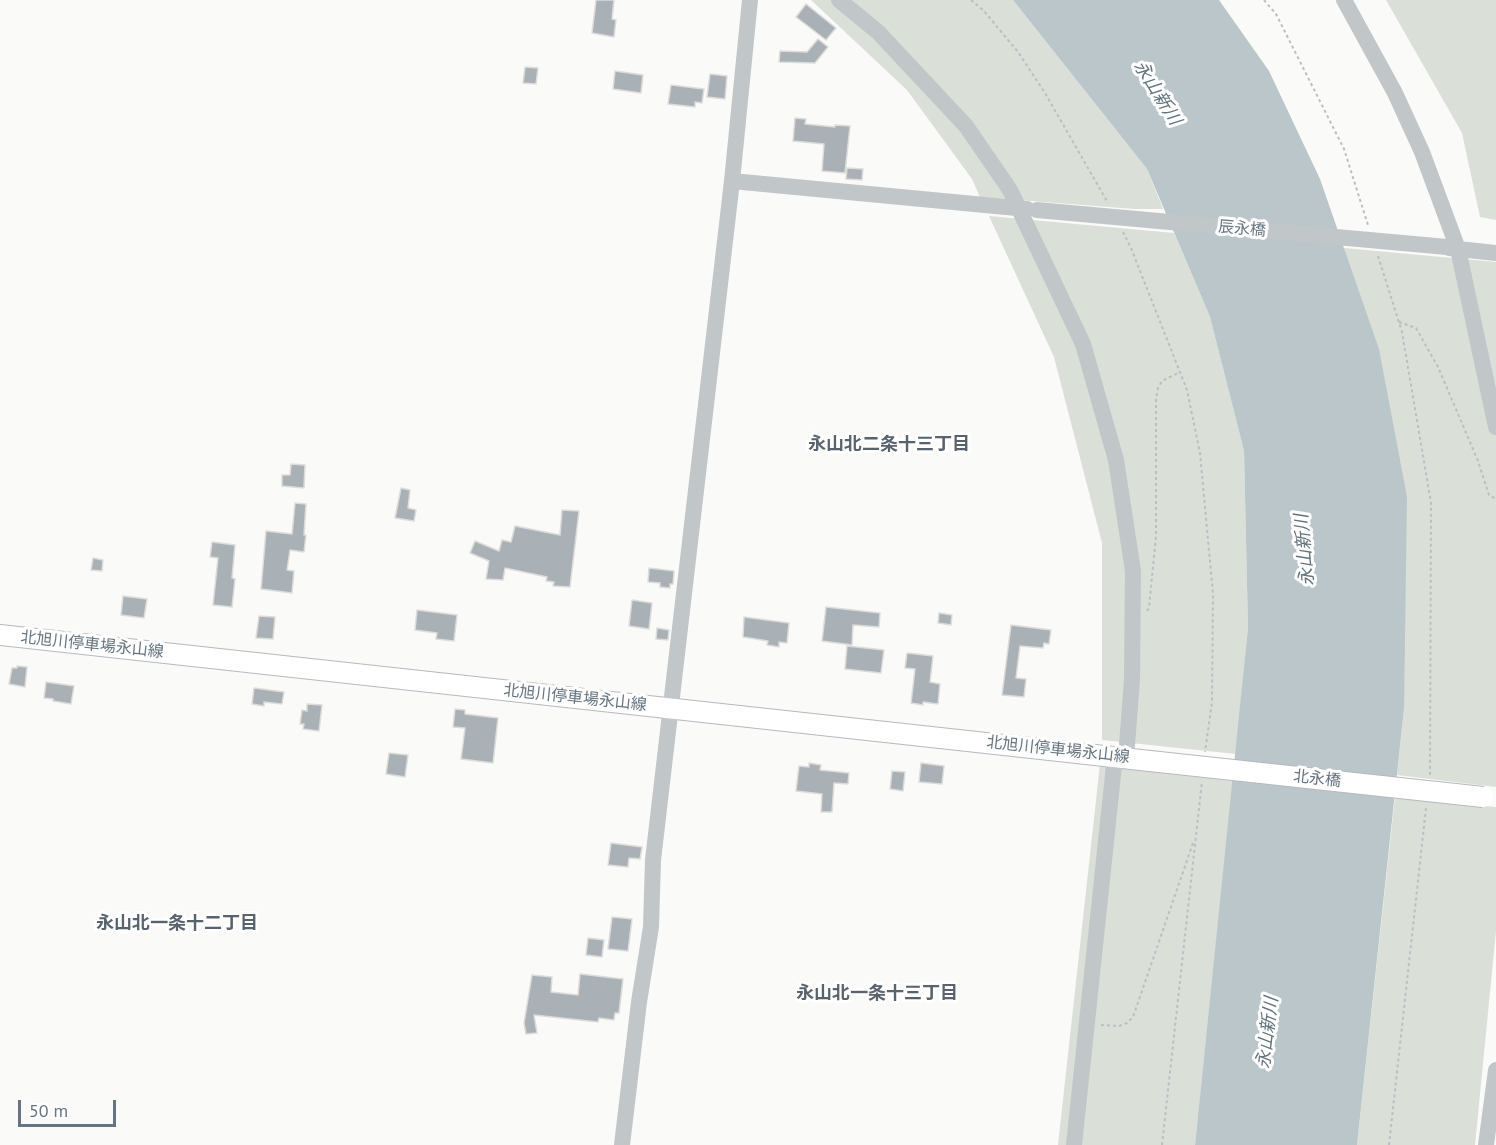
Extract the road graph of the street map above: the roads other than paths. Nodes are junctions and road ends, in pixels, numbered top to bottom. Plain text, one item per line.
1 (750, 0) edge
2 (839, 0) edge
3 (1344, 0) edge
4 (732, 182) junction
5 (1020, 209) junction
6 (1452, 248) junction
7 (1496, 253) edge
8 (1496, 427) edge
9 (0, 635) edge
10 (670, 709) junction
11 (1121, 757) junction
12 (1150, 760) joint
13 (1489, 798) edge
14 (1496, 1070) edge
15 (622, 1145) edge
16 (1074, 1145) edge
17 (1486, 1145) edge

1 - 4 street
2 - 5 street
3 - 6 street
4 - 5 street, 辰永橋
4 - 10 street
5 - 6 street, 辰永橋, bridge
5 - 11 street
6 - 7 street, 辰永橋
6 - 8 street
9 - 10 main road, 北旭川停車場永山線
10 - 11 main road, 北旭川停車場永山線
10 - 15 street
11 - 12 main road, 北旭川停車場永山線
11 - 16 street
12 - 13 main road, 北永橋, bridge
14 - 17 street

